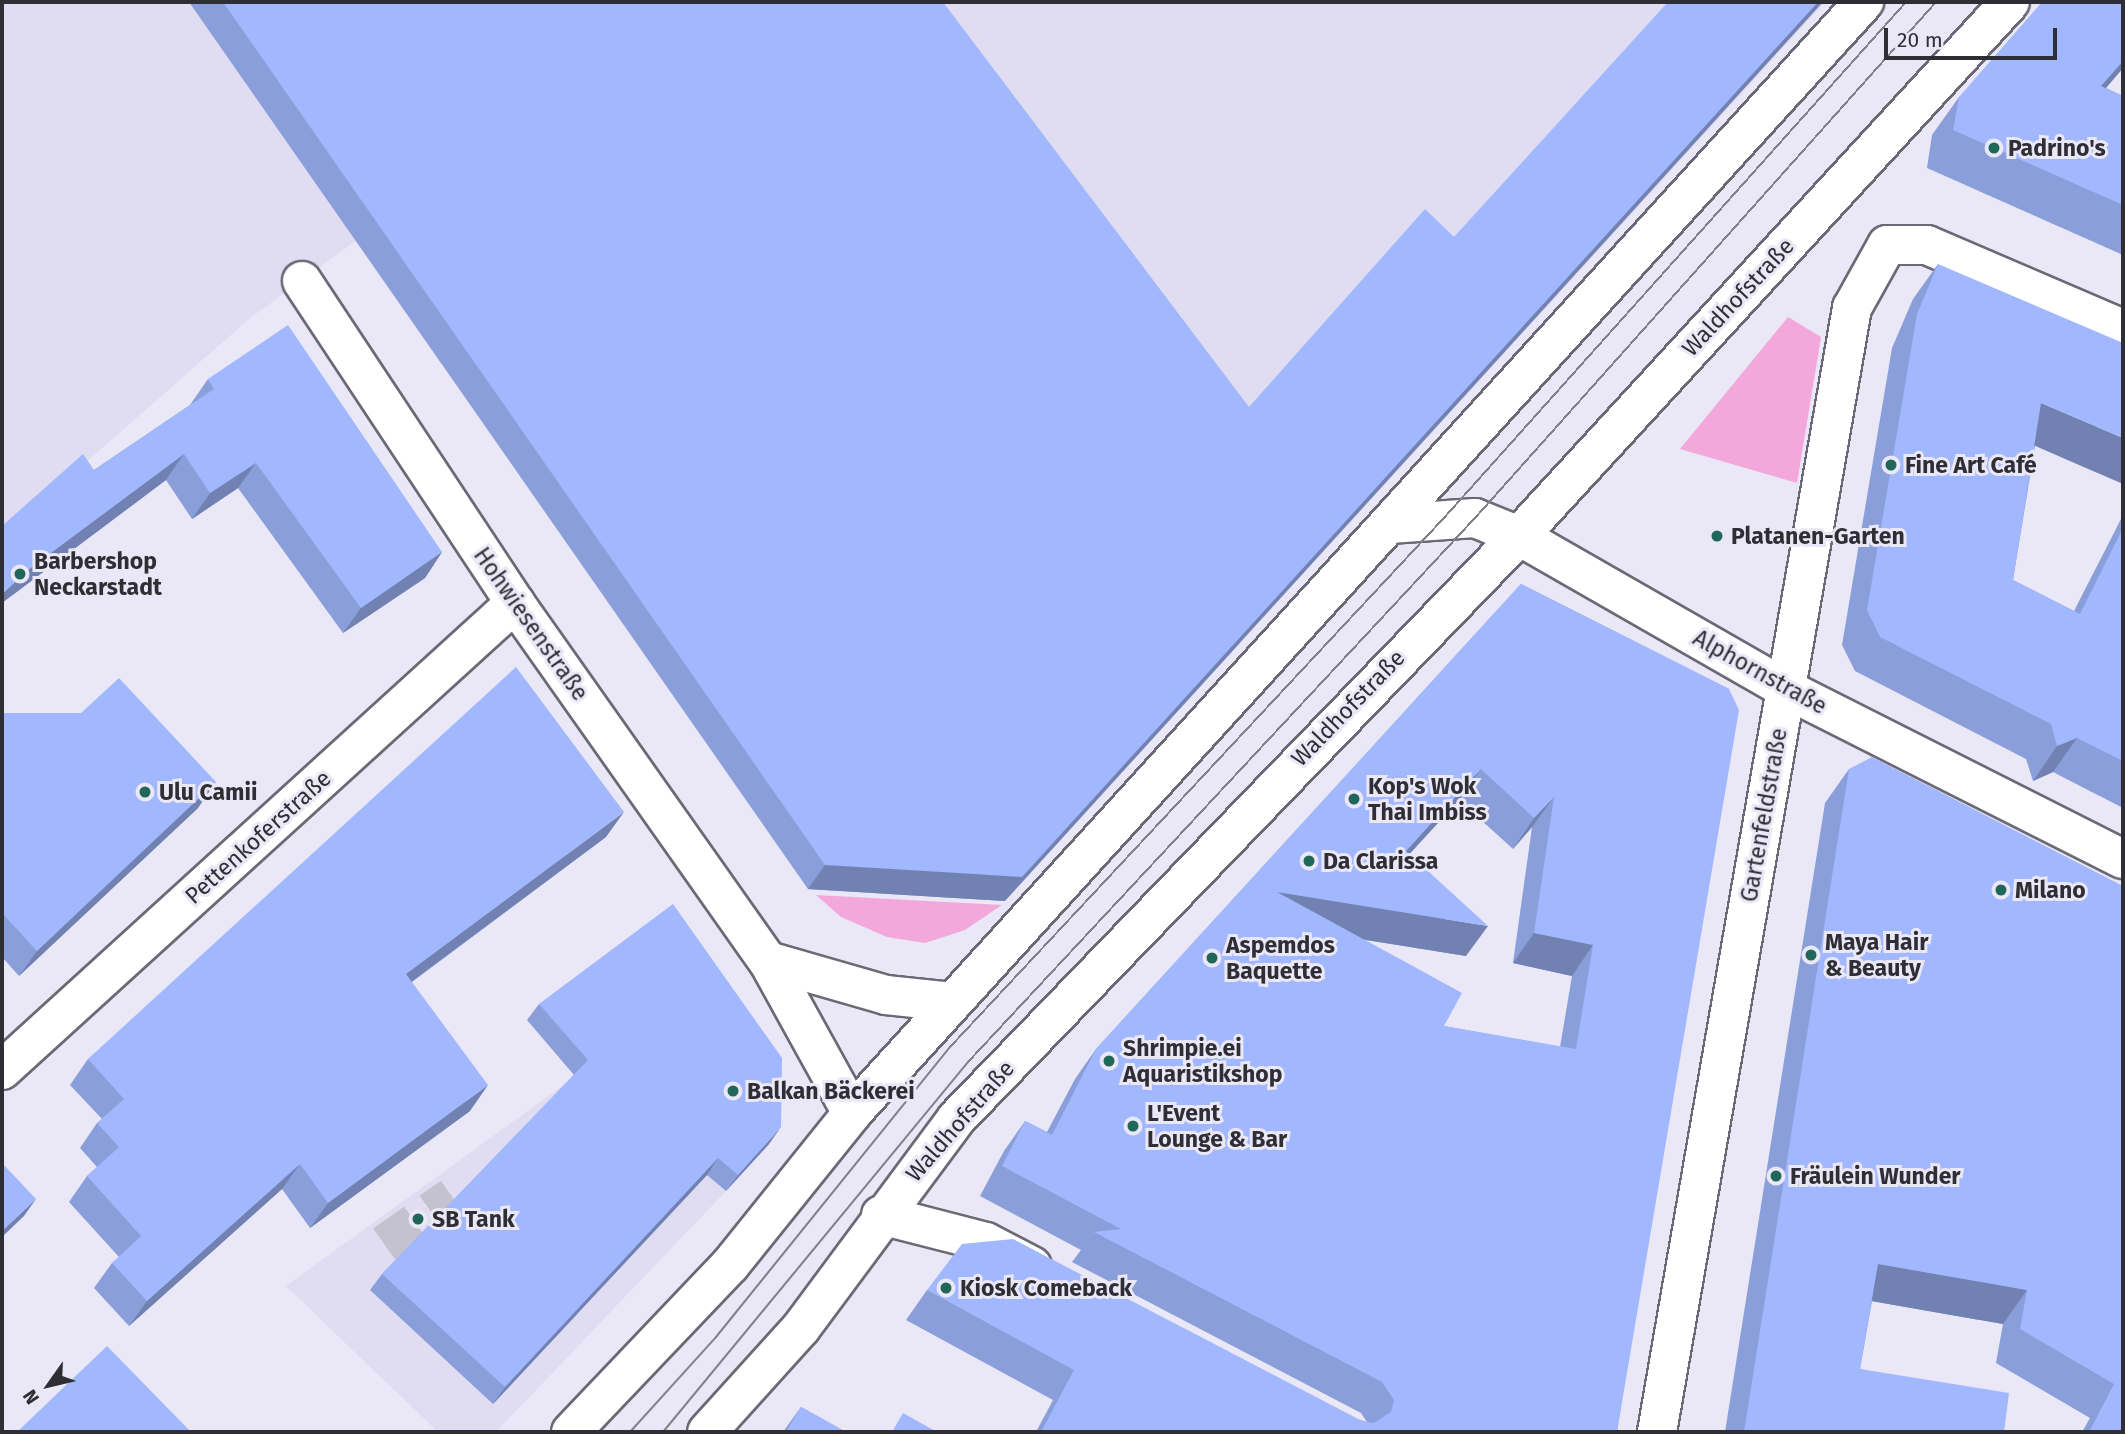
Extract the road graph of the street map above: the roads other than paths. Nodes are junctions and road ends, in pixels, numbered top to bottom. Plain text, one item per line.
1 (1864, 2) edge
2 (2010, 2) edge
3 (302, 281) dead end
4 (2123, 329) edge
5 (1390, 524) junction
6 (1519, 536) junction
7 (515, 603) junction
8 (1786, 689) junction
9 (2123, 859) edge
10 (768, 961) junction
11 (953, 1002) junction
12 (2, 1070) edge
13 (852, 1113) junction
14 (881, 1215) junction
15 (1071, 1286) edge
16 (571, 1432) edge
17 (707, 1432) edge
18 (1657, 1432) edge

1 - 5 street
2 - 6 street, Waldhofstraße
3 - 7 street, Hohwiesenstraße
4 - 8 street, Gartenfeldstraße
5 - 6 street, Alphornstraße
5 - 11 street
6 - 8 street, Alphornstraße
6 - 14 street, Waldhofstraße
7 - 10 street, Hohwiesenstraße
7 - 12 street, Pettenkoferstraße
8 - 9 street, Alphornstraße
8 - 18 street, Gartenfeldstraße
10 - 11 street
10 - 13 street, Hohwiesenstraße
11 - 13 street
13 - 16 street
14 - 15 street
14 - 17 street, Waldhofstraße

